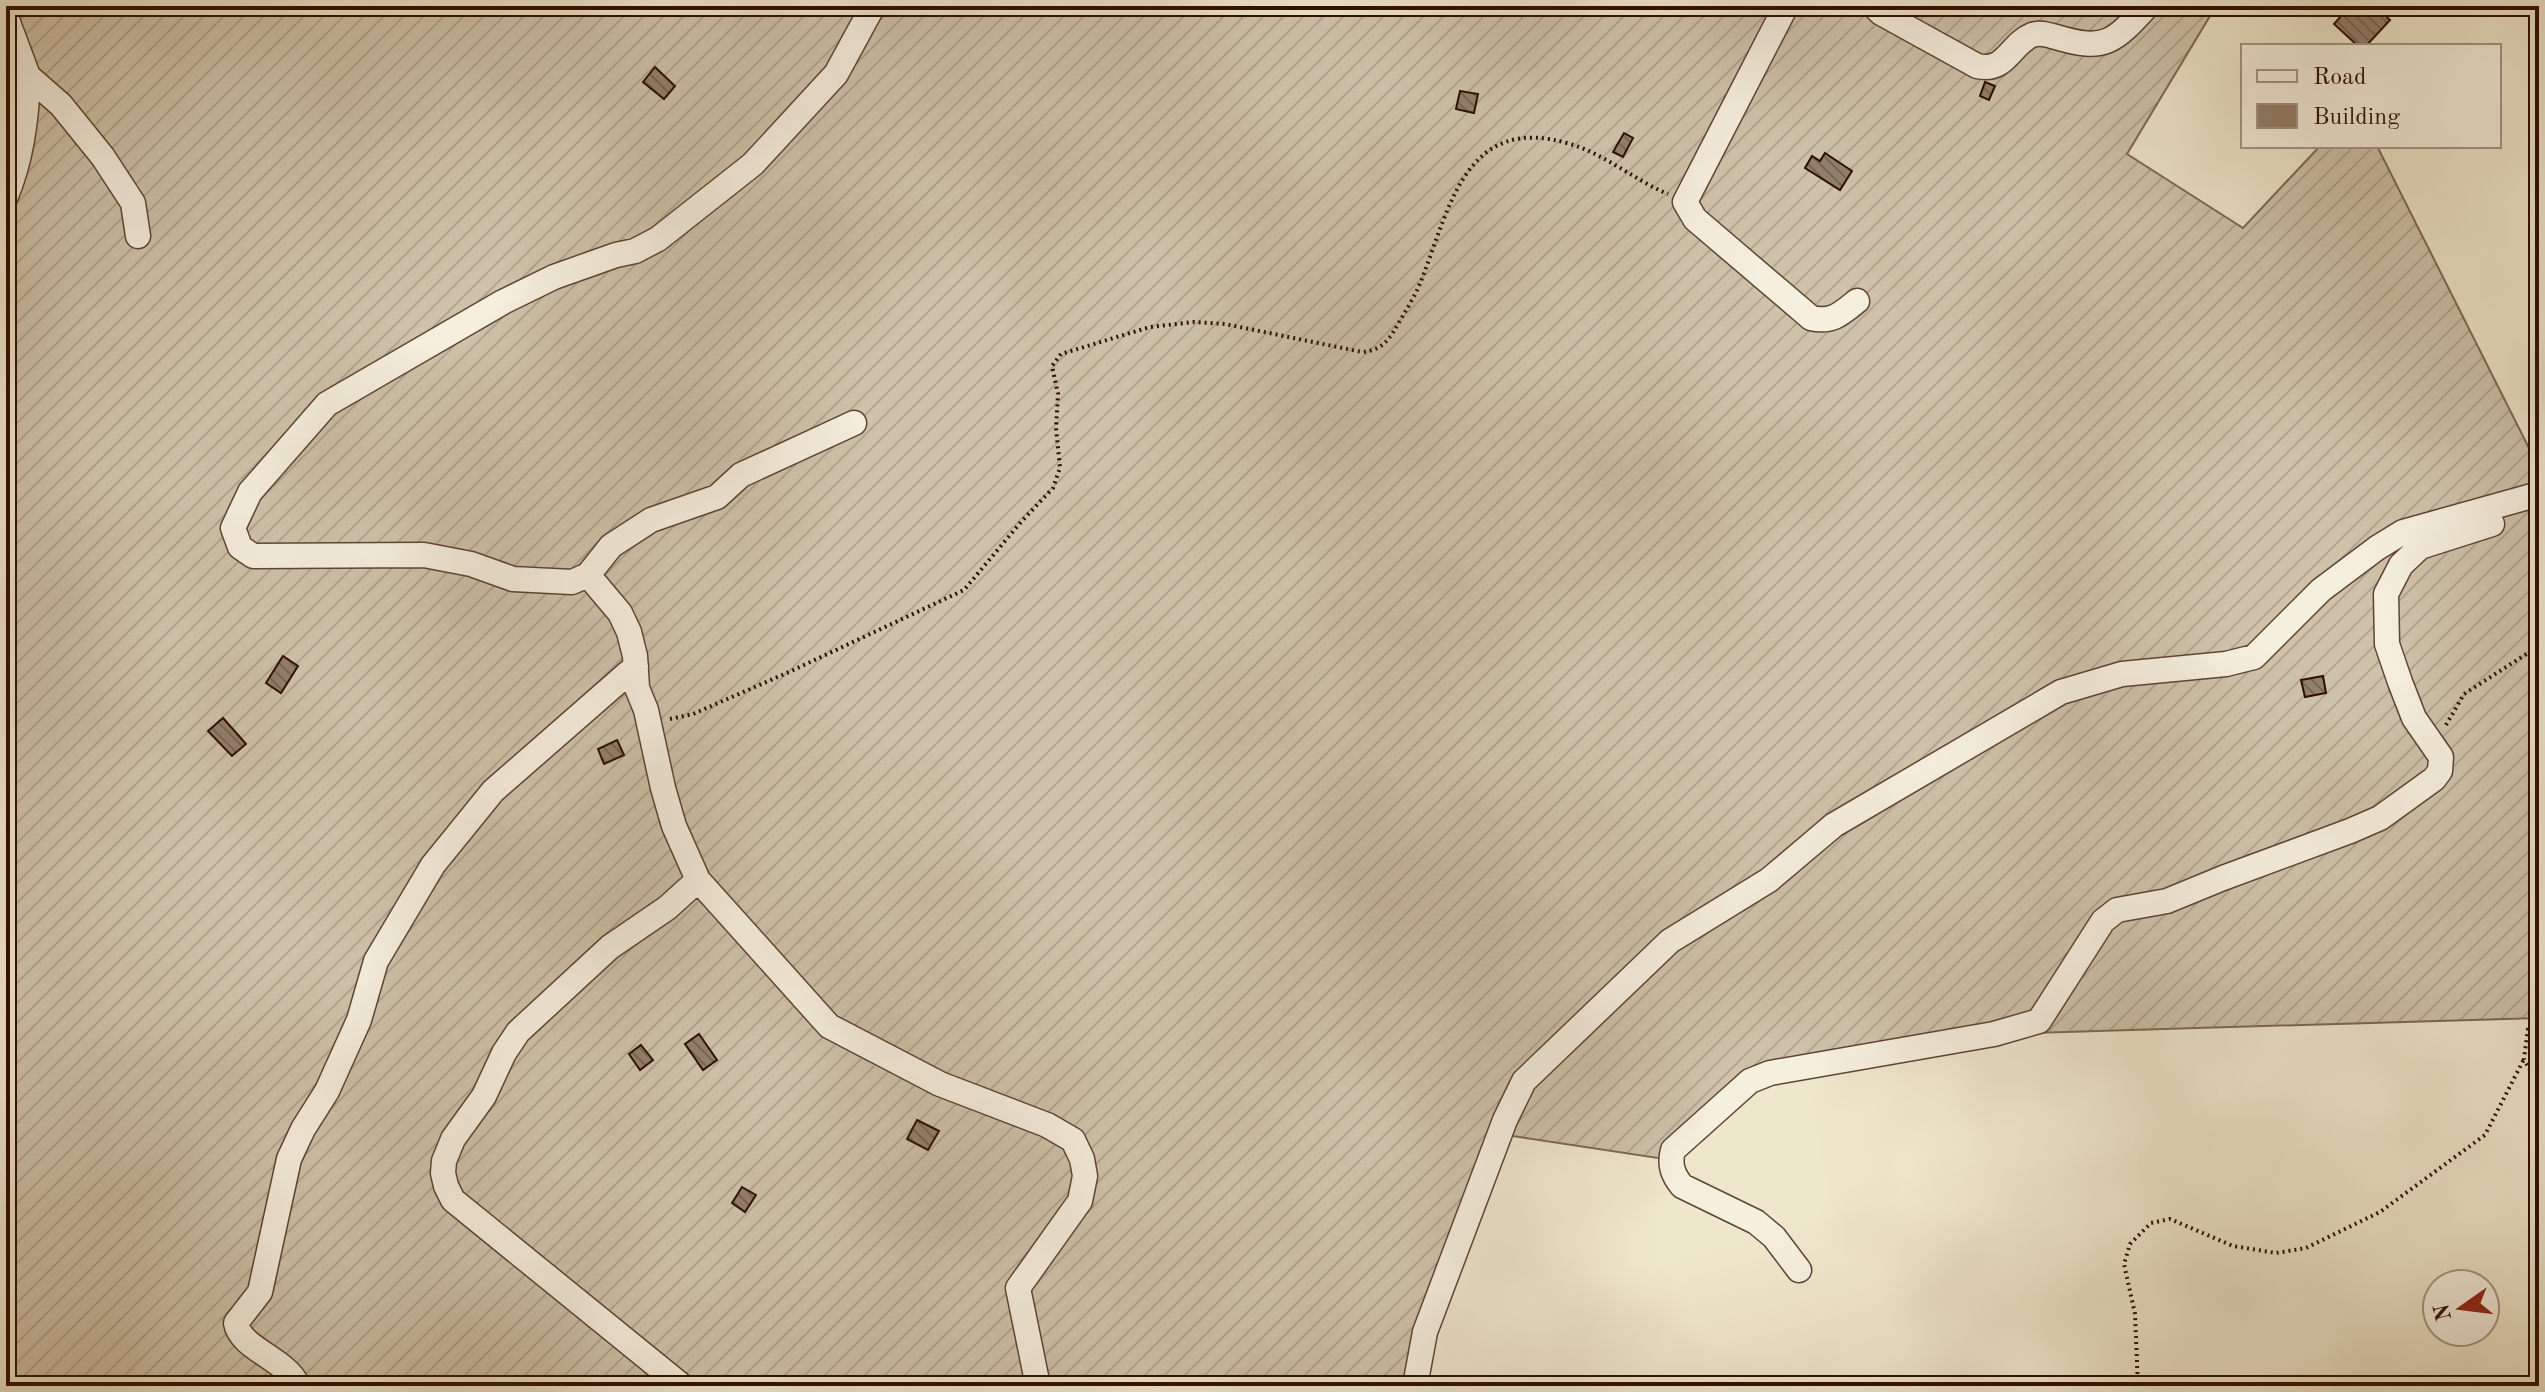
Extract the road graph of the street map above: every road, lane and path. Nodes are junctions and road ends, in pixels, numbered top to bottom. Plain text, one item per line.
1 (873, 6) edge
2 (1786, 6) edge
3 (1874, 6) edge
4 (2147, 6) edge
5 (6, 17) edge
6 (28, 76) junction
7 (6, 196) edge
8 (1685, 202) junction
9 (138, 236) dead end
10 (1857, 301) dead end
11 (854, 423) dead end
12 (2536, 495) edge
13 (588, 575) junction
14 (2539, 646) edge
15 (636, 666) junction
16 (649, 723) junction
17 (2441, 757) junction
18 (2539, 798) edge
19 (2539, 835) edge
20 (698, 880) junction
21 (2539, 1007) edge
22 (2524, 1059) junction
23 (2539, 1087) edge
24 (1799, 1270) dead end
25 (298, 1386) edge
26 (682, 1386) edge
27 (1038, 1386) edge
28 (1415, 1386) edge
29 (2138, 1386) edge

1 - 13 street
2 - 8 street
3 - 4 street
5 - 6 street
6 - 7 street
6 - 9 street
8 - 10 street
8 - 16 path
11 - 13 street
12 - 17 street
12 - 28 street
13 - 15 street
14 - 17 path
15 - 16 street
15 - 25 street
16 - 20 street
17 - 24 street
18 - 19 path
20 - 26 street
20 - 27 street
21 - 22 path
22 - 23 path
22 - 29 path

